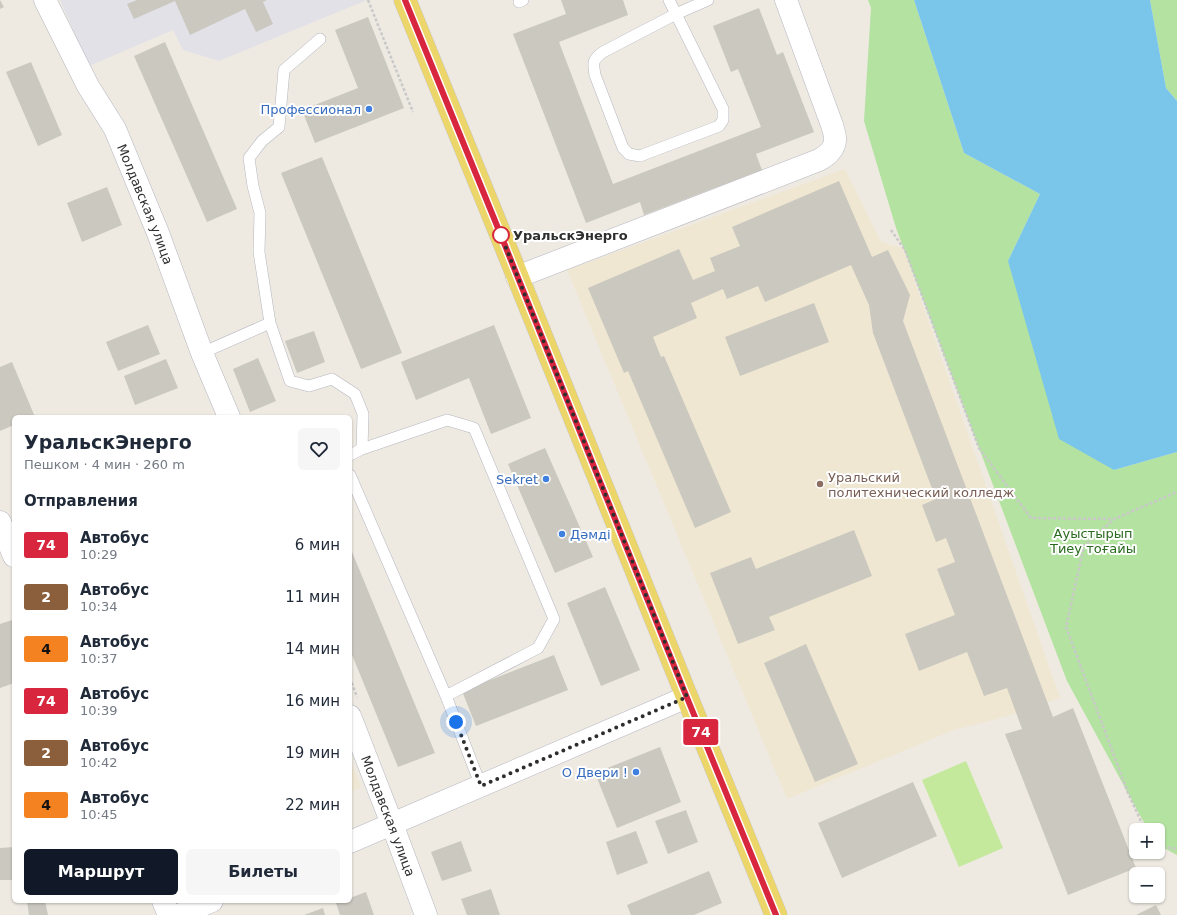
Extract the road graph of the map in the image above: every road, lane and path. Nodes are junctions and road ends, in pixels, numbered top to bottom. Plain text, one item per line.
1 (44, 0) edge
2 (368, 0) edge
3 (405, 0) edge
4 (669, 0) edge
5 (708, 0) edge
6 (786, 0) edge
7 (676, 14) junction
8 (320, 39) dead end
9 (413, 112) dead end
10 (891, 230) dead end
11 (517, 277) junction
12 (270, 323) junction
13 (202, 353) junction
14 (228, 415) edge
15 (362, 449) junction
16 (352, 454) edge
17 (352, 480) edge
18 (1177, 492) edge
19 (1114, 519) junction
20 (0, 522) edge
21 (12, 551) edge
22 (446, 696) junction
23 (687, 697) junction
24 (352, 721) edge
25 (481, 786) junction
26 (1142, 823) edge
27 (392, 824) junction
28 (352, 841) edge
29 (1165, 847) edge
30 (1177, 849) edge
31 (164, 903) edge
32 (207, 903) edge
33 (169, 915) edge
34 (179, 915) edge
35 (426, 915) edge
36 (776, 915) edge

1 - 13 street, Молдавская улица
2 - 9 path
3 - 11 main road
4 - 7 lane
5 - 7 lane
6 - 11 street
7 - 7 lane
8 - 12 lane
10 - 19 path
11 - 23 main road
12 - 13 lane
12 - 15 lane
13 - 14 street, Молдавская улица
15 - 16 lane
15 - 22 lane
17 - 22 lane
18 - 19 path
19 - 26 path
20 - 21 street
22 - 25 lane
23 - 25 street
23 - 36 main road
24 - 27 street, Молдавская улица
25 - 27 street
27 - 28 street
27 - 35 street, Молдавская улица
29 - 30 path
31 - 33 street
32 - 34 street

